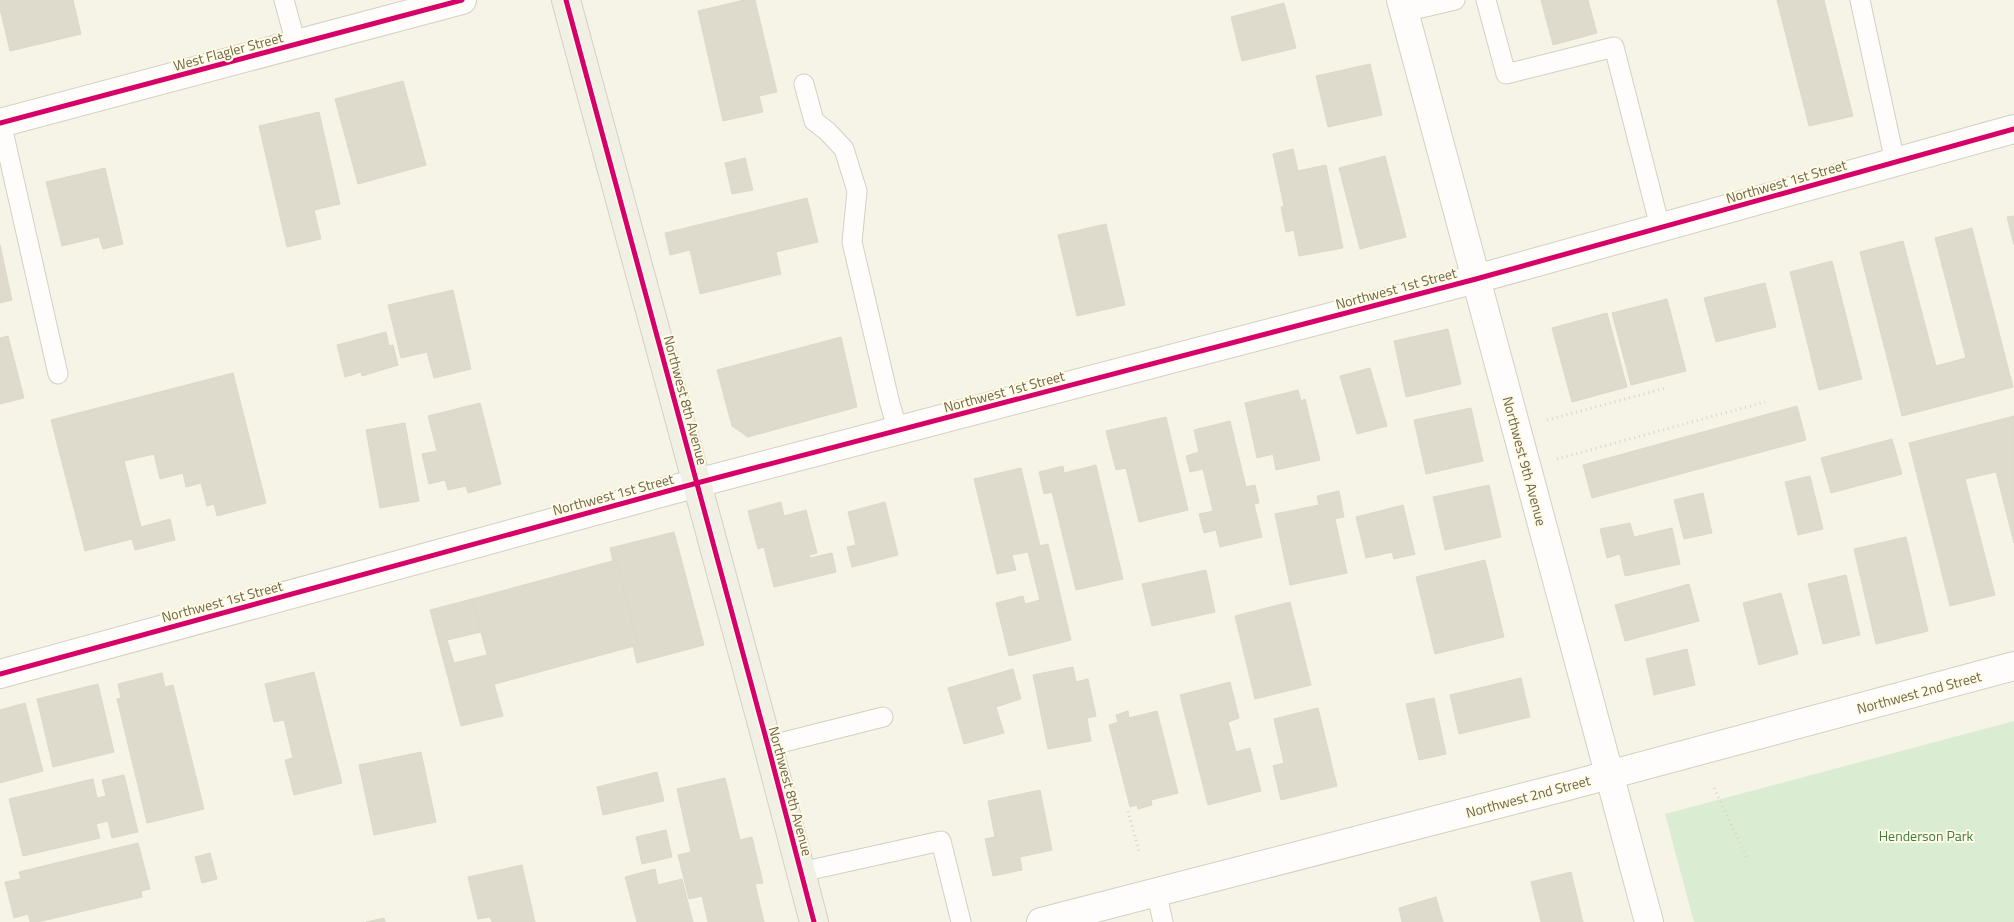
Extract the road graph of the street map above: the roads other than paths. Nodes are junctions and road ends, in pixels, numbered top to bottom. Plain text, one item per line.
1 (284, 0) edge
2 (462, 0) edge
3 (566, 0) edge
4 (1455, 0) edge
5 (1486, 0) edge
6 (1860, 0) edge
7 (414, 6) edge
8 (1403, 6) edge
9 (296, 44) junction
10 (804, 84) dead end
11 (1, 122) edge
12 (2014, 129) edge
13 (1895, 162) junction
14 (1660, 227) junction
15 (1476, 279) junction
16 (58, 374) dead end
17 (898, 430) junction
18 (697, 483) junction
19 (2014, 666) edge
20 (0, 674) edge
21 (883, 717) dead end
22 (768, 746) junction
23 (1610, 775) junction
24 (801, 872) junction
25 (1156, 892) junction
26 (814, 922) edge
27 (960, 922) edge
28 (1041, 922) edge
29 (1164, 922) edge
30 (1649, 922) edge

1 - 9 lane
2 - 7 street, West Flagler Street
3 - 18 main road, Northwest 8th Avenue
4 - 8 lane
5 - 14 lane
6 - 13 lane
7 - 9 street, West Flagler Street
8 - 15 street, Northwest 9th Avenue
9 - 11 street, West Flagler Street
10 - 17 lane
11 - 16 lane
12 - 13 street, Northwest 1st Street
13 - 14 street, Northwest 1st Street
14 - 15 street, Northwest 1st Street
15 - 17 street, Northwest 1st Street
15 - 23 street, Northwest 9th Avenue
17 - 18 street, Northwest 1st Street
18 - 20 street, Northwest 1st Street
18 - 22 main road, Northwest 8th Avenue
19 - 23 street, Northwest 2nd Street
21 - 22 lane
22 - 24 main road, Northwest 8th Avenue
23 - 25 street, Northwest 2nd Street
23 - 30 street, Northwest 9th Avenue
24 - 26 main road, Northwest 8th Avenue
24 - 27 lane
25 - 28 street, Northwest 2nd Street
25 - 29 lane

